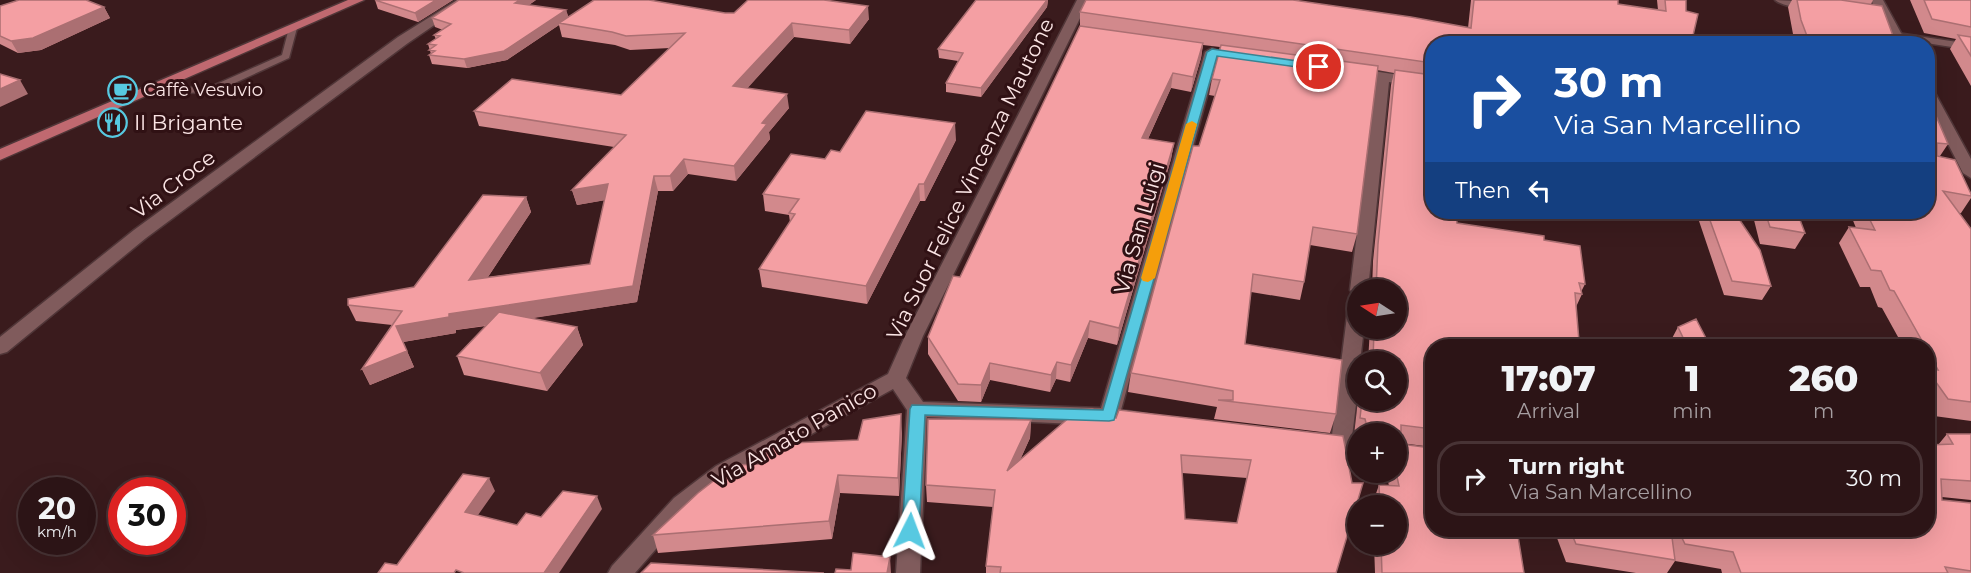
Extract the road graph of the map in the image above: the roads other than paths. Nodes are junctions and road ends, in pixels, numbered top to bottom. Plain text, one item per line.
1 (358, 0) edge
2 (465, 0) edge
3 (1083, 0) edge
4 (1781, 0) edge
5 (1877, 0) edge
6 (1828, 7) edge
7 (293, 28) junction
8 (1896, 36) edge
9 (1935, 44) edge
10 (1971, 47) edge
11 (1212, 52) edge
12 (1337, 69) edge
13 (1383, 76) junction
14 (1425, 83) edge
15 (148, 91) junction
16 (1935, 106) edge
17 (0, 155) edge
18 (1949, 168) edge
19 (1971, 172) edge
20 (1360, 279) edge
21 (1356, 339) edge
22 (0, 346) edge
23 (896, 378) junction
24 (917, 409) junction
25 (1109, 416) junction
26 (1155, 421) edge
27 (1350, 423) edge
28 (1295, 438) edge
29 (1347, 444) edge
30 (620, 573) edge
31 (908, 573) edge

1 - 7 main road
2 - 22 street, Via Croce
3 - 23 street, Via Suor Felice Vincenza Mautone
4 - 6 street
5 - 8 street
7 - 15 main road
7 - 15 lane
9 - 10 lane
11 - 25 street, Via San Luigi
12 - 13 street
13 - 14 street
13 - 20 street
15 - 17 main road
16 - 19 street
18 - 19 street
21 - 27 street
23 - 24 street
23 - 30 street, Via Amato Panico
24 - 25 street
24 - 31 street
25 - 26 street
28 - 29 street

